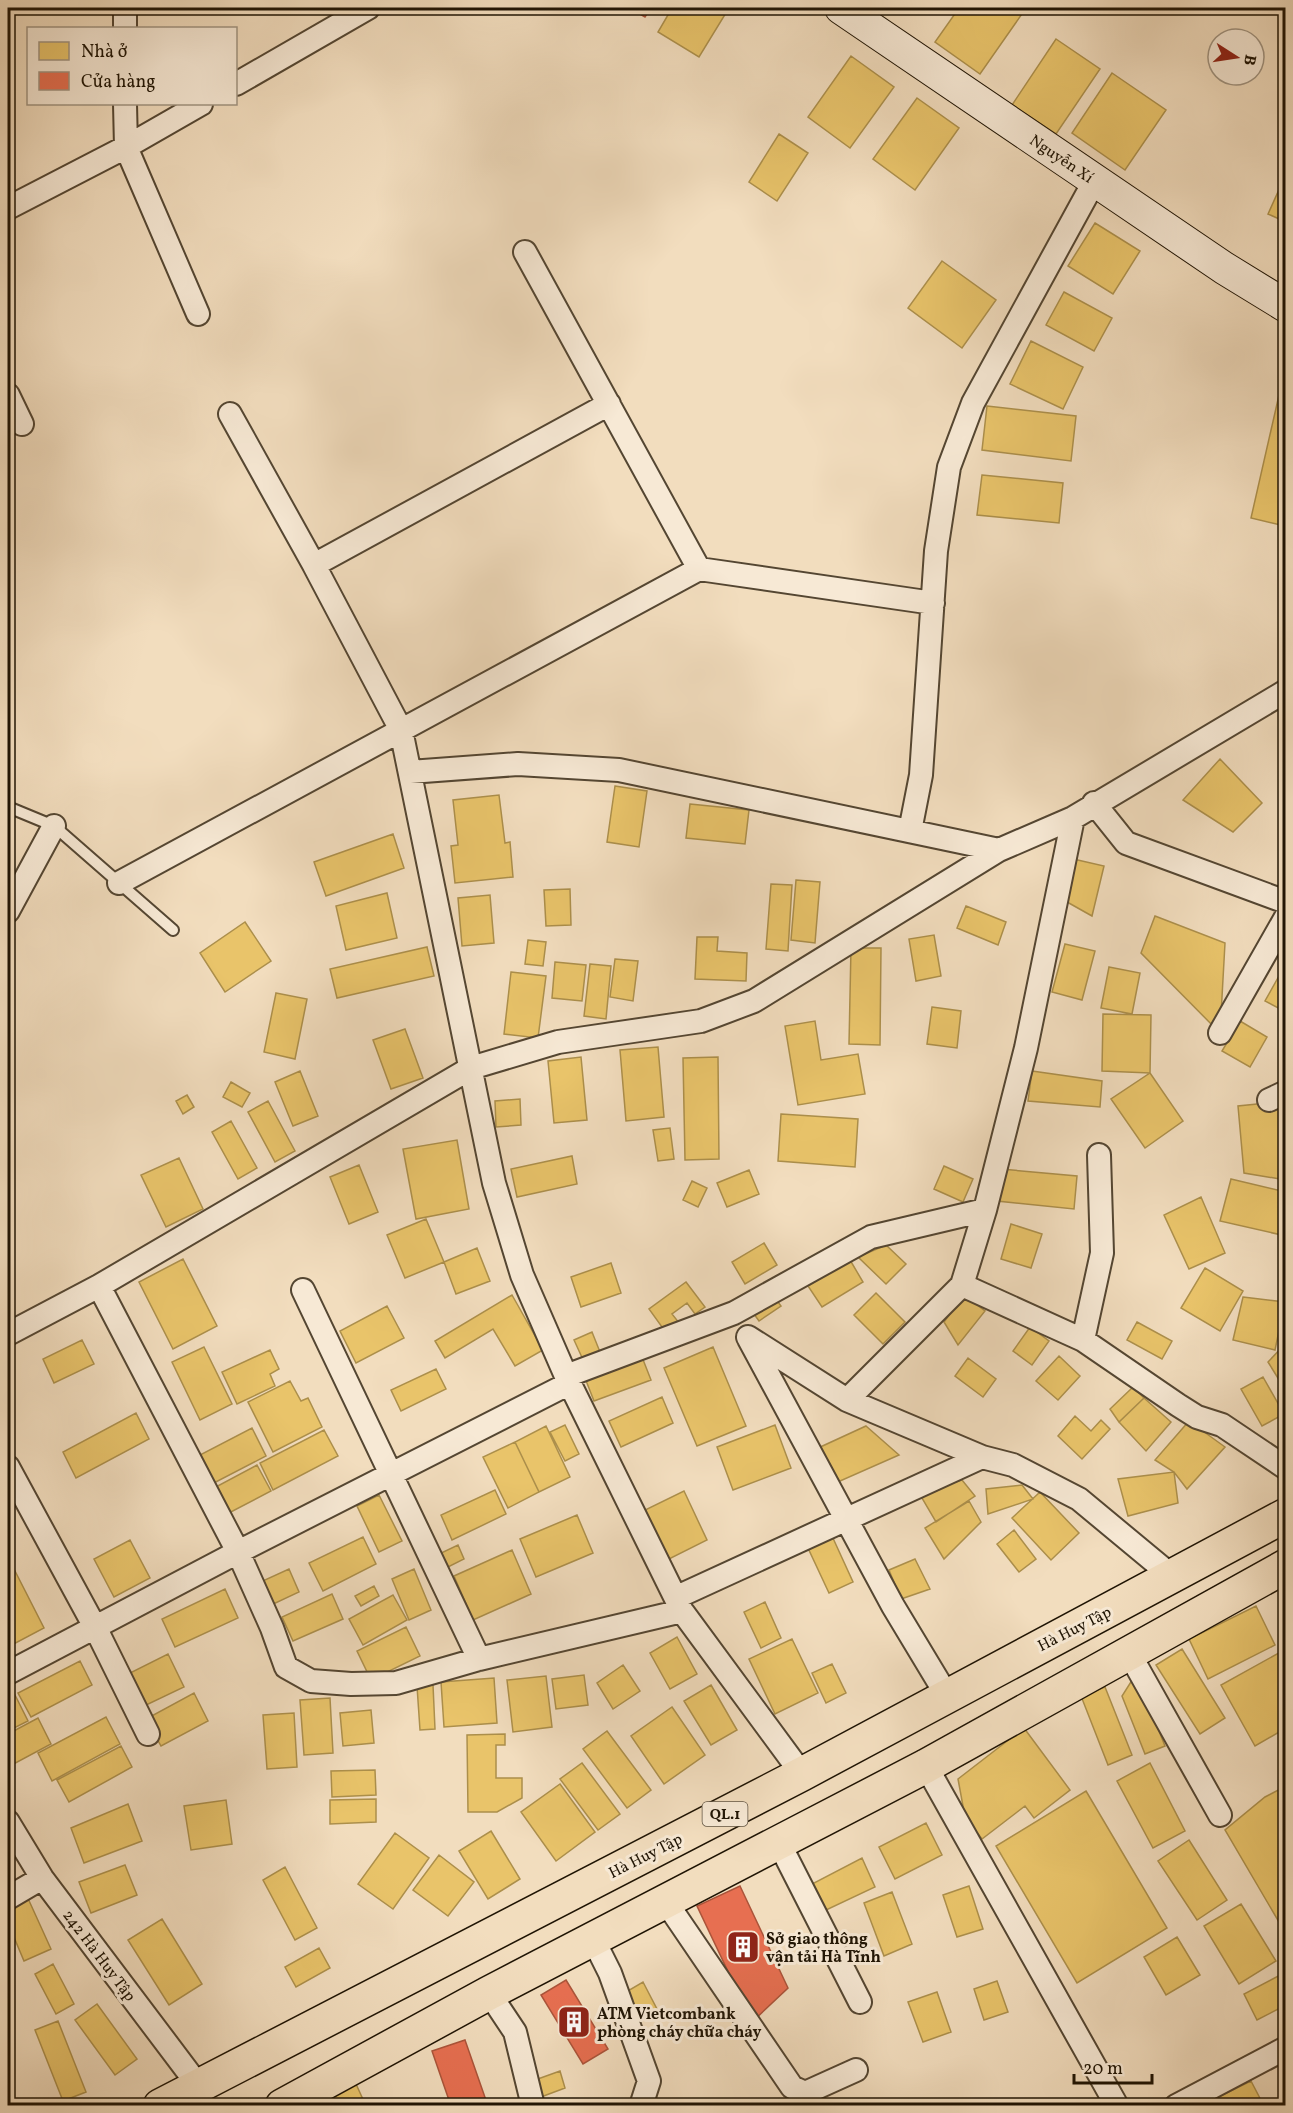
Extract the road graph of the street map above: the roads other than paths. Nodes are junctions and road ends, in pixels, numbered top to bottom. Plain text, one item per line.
1 (125, 8) edge
2 (368, 8) edge
3 (846, 9) edge
4 (125, 27) edge
5 (237, 83) edge
6 (125, 105) edge
7 (199, 105) edge
8 (126, 147) junction
9 (1095, 180) junction
10 (8, 207) edge
11 (525, 252) dead end
12 (1286, 306) edge
13 (198, 314) dead end
14 (8, 395) edge
15 (609, 404) junction
16 (230, 414) dead end
17 (22, 424) dead end
18 (314, 565) junction
19 (699, 569) junction
20 (933, 603) junction
21 (1286, 691) edge
22 (401, 730) junction
23 (410, 772) junction
24 (1094, 803) junction
25 (8, 807) edge
26 (1073, 818) junction
27 (54, 826) junction
28 (909, 831) junction
29 (999, 850) junction
30 (119, 883) junction
31 (1286, 902) edge
32 (8, 911) edge
33 (1286, 917) edge
34 (173, 930) dead end
35 (1220, 1033) dead end
36 (471, 1068) junction
37 (1099, 1155) dead end
38 (985, 1210) junction
39 (962, 1285) junction
40 (99, 1286) junction
41 (303, 1290) dead end
42 (734, 1313) junction
43 (8, 1334) edge
44 (748, 1337) junction
45 (1083, 1340) junction
46 (568, 1379) junction
47 (847, 1400) junction
48 (982, 1457) junction
49 (8, 1467) edge
50 (1286, 1468) edge
51 (391, 1473) junction
52 (1286, 1515) edge
53 (846, 1519) junction
54 (238, 1552) junction
55 (1286, 1566) edge
56 (1173, 1577) junction
57 (679, 1604) junction
58 (96, 1629) junction
59 (1129, 1653) junction
60 (479, 1659) junction
61 (8, 1673) edge
62 (946, 1694) junction
63 (148, 1734) dead end
64 (926, 1766) junction
65 (802, 1774) junction
66 (1220, 1815) dead end
67 (8, 1822) edge
68 (779, 1843) junction
69 (42, 1878) junction
70 (8, 1898) edge
71 (666, 1902) junction
72 (594, 1941) junction
73 (489, 1993) junction
74 (860, 2002) dead end
75 (1286, 2048) edge
76 (856, 2070) dead end
77 (198, 2085) junction
78 (160, 2106) edge
79 (282, 2106) edge
80 (533, 2106) edge
81 (641, 2106) edge
82 (1118, 2106) edge
83 (1176, 2106) edge

1 - 4 street
2 - 5 street
3 - 9 street, Nguyễn Xí
6 - 8 street
7 - 8 street
8 - 10 street
8 - 13 street
9 - 12 street, Nguyễn Xí
9 - 20 street
11 - 15 street
14 - 17 street
15 - 18 street
15 - 19 street
16 - 18 street
18 - 22 street
19 - 20 street
19 - 22 street
20 - 28 street
21 - 24 street
22 - 23 street
22 - 30 street
23 - 28 street
23 - 36 street
24 - 26 street
24 - 31 street
25 - 27 lane
26 - 29 street
26 - 38 street
27 - 30 lane
27 - 32 street
28 - 29 street
29 - 36 street
30 - 34 lane
33 - 35 street
36 - 40 street
36 - 46 street
37 - 45 street
38 - 39 street
38 - 42 street
39 - 45 street
39 - 47 street
40 - 43 street
40 - 54 street
41 - 51 street
42 - 44 street
42 - 46 street
44 - 47 street
44 - 53 street
45 - 50 street
46 - 51 street
46 - 57 street
47 - 48 street
48 - 53 street
48 - 56 street
49 - 58 street
51 - 54 street
51 - 60 street
52 - 56 main road, Hà Huy Tập / QL.1
53 - 57 street
53 - 62 street
54 - 58 street
54 - 60 street
55 - 59 main road
56 - 62 main road, Hà Huy Tập / QL.1
57 - 60 street
57 - 65 street
58 - 61 street
58 - 63 street
59 - 64 main road
59 - 66 street
62 - 65 main road, Hà Huy Tập / QL.1
64 - 68 main road
64 - 82 street
65 - 77 main road, Hà Huy Tập / QL.1
67 - 69 street, 242 Hà Huy Tập
68 - 71 main road
68 - 74 street
69 - 70 street
69 - 77 street, 242 Hà Huy Tập
71 - 72 main road
71 - 76 street
72 - 73 main road
72 - 81 street
73 - 79 main road
73 - 80 street
75 - 83 street
77 - 78 main road, Hà Huy Tập / QL.1

